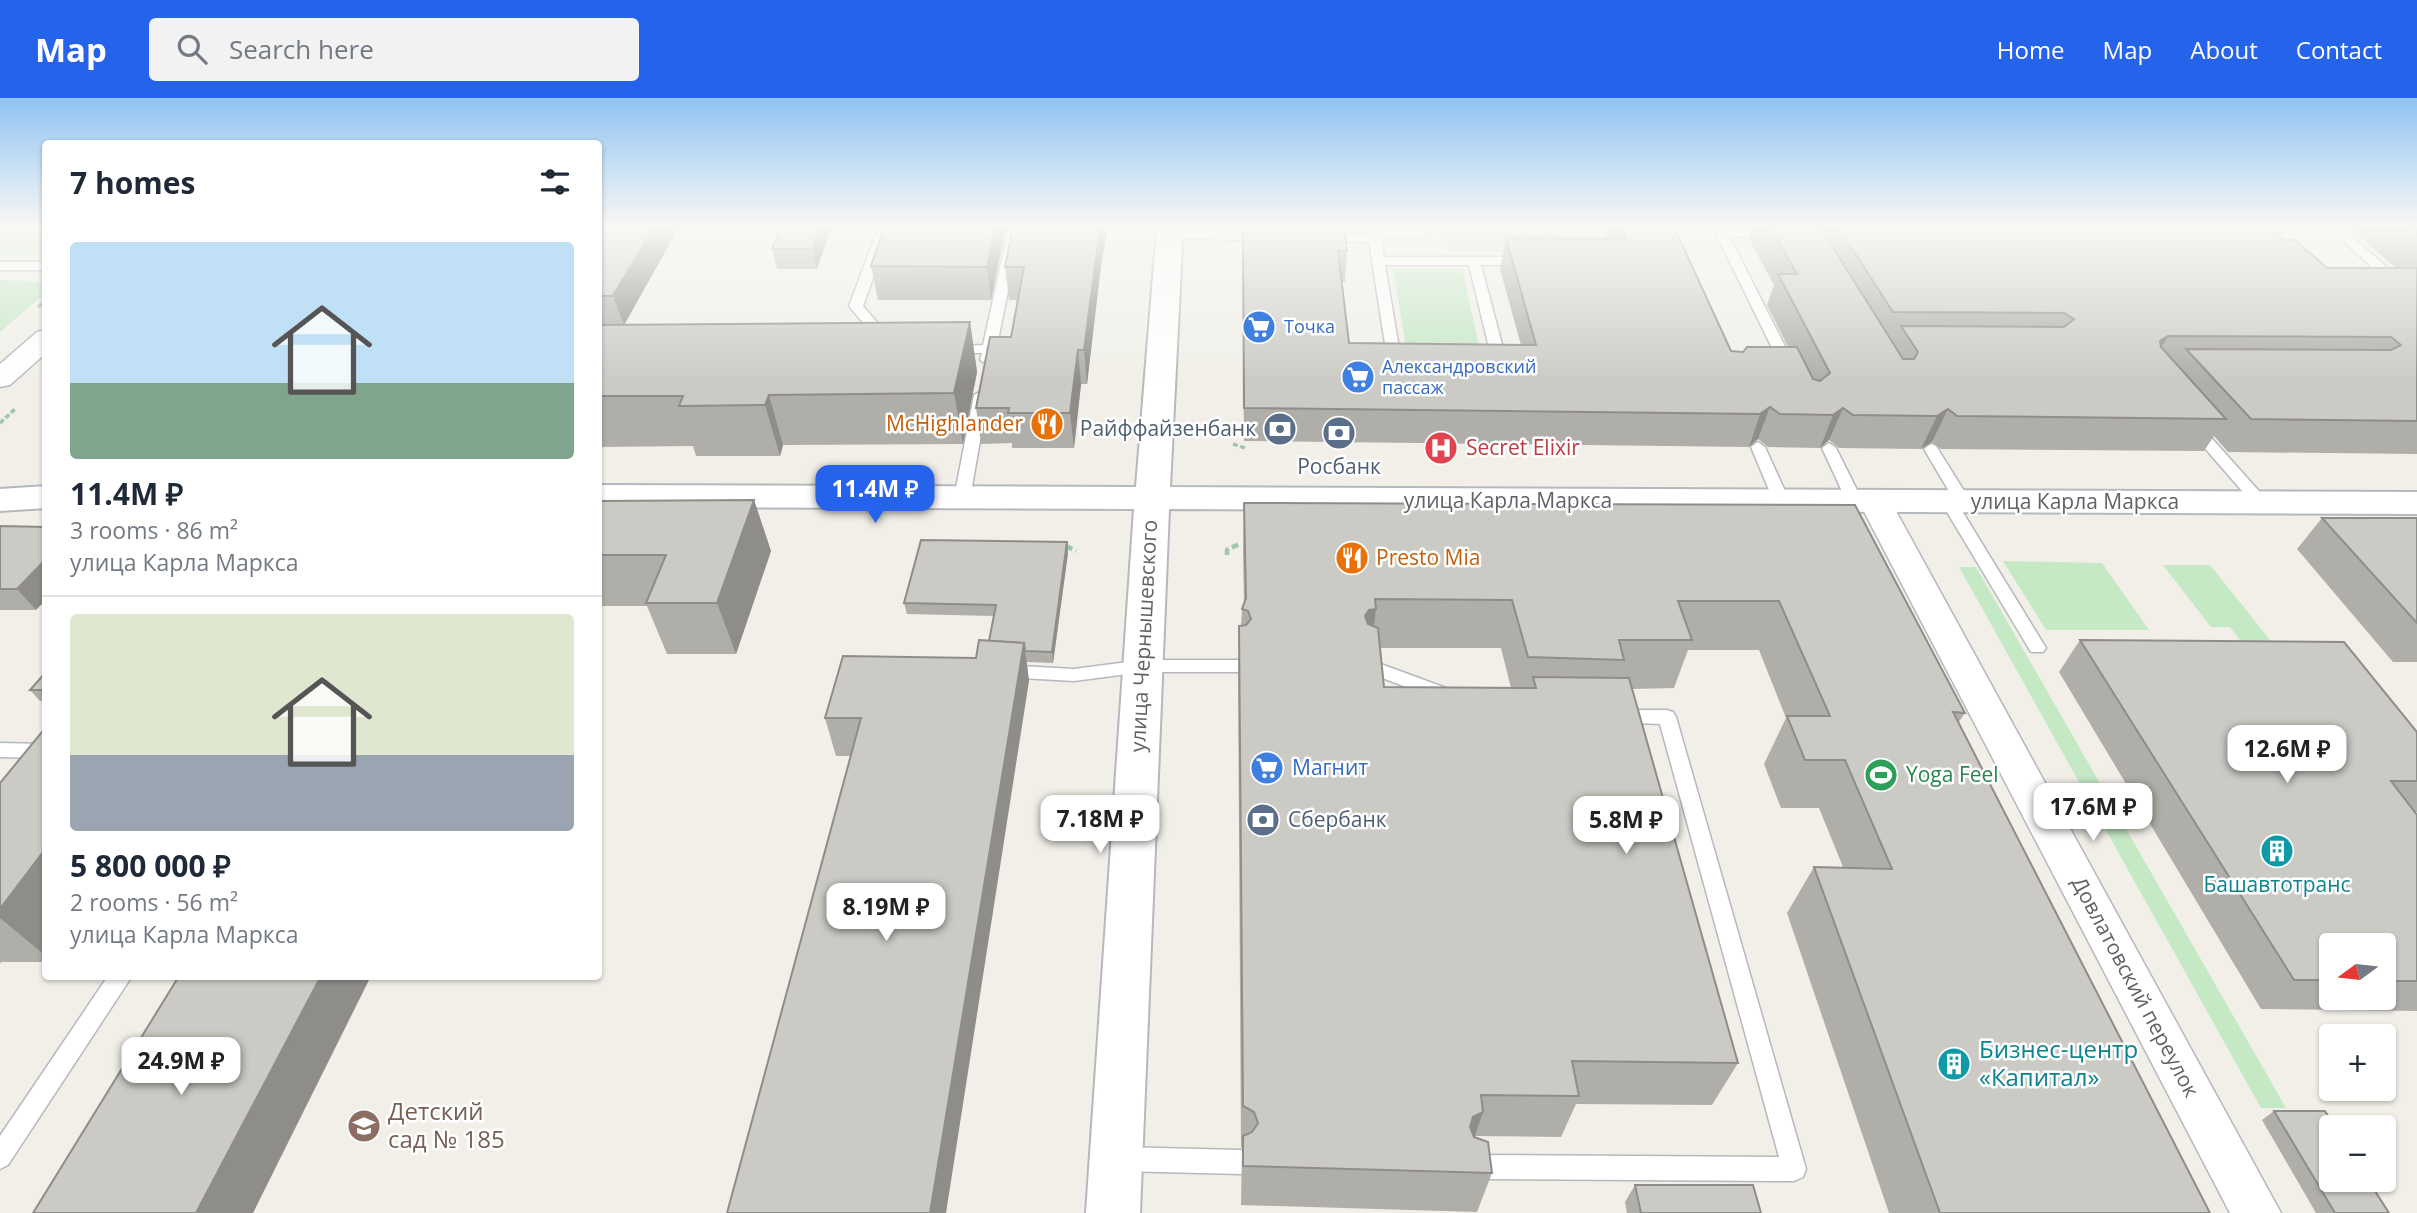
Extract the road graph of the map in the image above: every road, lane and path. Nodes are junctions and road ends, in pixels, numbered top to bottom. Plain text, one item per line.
1 (866, 279) edge
2 (1004, 279) edge
3 (1167, 279) edge
4 (1381, 279) edge
5 (1479, 279) edge
6 (1745, 279) edge
7 (42, 342) edge
8 (989, 349) junction
9 (935, 350) edge
10 (880, 351) edge
11 (1408, 363) edge
12 (1487, 363) edge
13 (0, 379) edge
14 (1796, 382) edge
15 (2182, 413) edge
16 (1233, 444) dead end
17 (1758, 447) edge
18 (1245, 448) dead end
19 (1829, 448) edge
20 (1931, 449) edge
21 (602, 496) edge
22 (42, 497) edge
23 (962, 498) junction
24 (0, 500) edge
25 (1152, 500) junction
26 (1782, 502) junction
27 (1865, 502) junction
28 (1956, 502) junction
29 (2261, 503) junction
30 (2417, 503) edge
31 (1239, 544) dead end
32 (1066, 546) edge
33 (1076, 551) dead end
34 (1227, 555) dead end
35 (2037, 648) dead end
36 (1143, 666) junction
37 (1238, 666) edge
38 (1370, 666) edge
39 (991, 670) edge
40 (1461, 700) edge
41 (1598, 716) edge
42 (0, 750) edge
43 (42, 751) edge
44 (118, 980) edge
45 (0, 1157) edge
46 (1115, 1159) junction
47 (1241, 1162) edge
48 (1471, 1167) edge
49 (1113, 1213) edge
50 (2256, 1213) edge

1 - 10 lane
2 - 8 lane
3 - 25 street, улица Чернышевского
4 - 11 lane
5 - 12 lane
6 - 14 lane
7 - 13 street
8 - 9 lane
8 - 23 lane
15 - 29 lane
16 - 18 path
17 - 26 lane
19 - 27 lane
20 - 28 lane
21 - 23 street, улица Карла Маркса
22 - 24 street
23 - 25 street, улица Карла Маркса
25 - 26 street, улица Карла Маркса
25 - 36 street, улица Чернышевского
26 - 27 street, улица Карла Маркса
27 - 28 street, улица Карла Маркса
27 - 50 street, Довлатовский переулок
28 - 29 street, улица Карла Маркса
28 - 35 lane
29 - 30 street, улица Карла Маркса
31 - 34 path
32 - 33 path
36 - 37 lane
36 - 39 lane
36 - 46 street, улица Чернышевского
38 - 40 lane
41 - 48 lane
42 - 43 lane
44 - 45 lane
46 - 47 lane
46 - 49 street, улица Чернышевского

